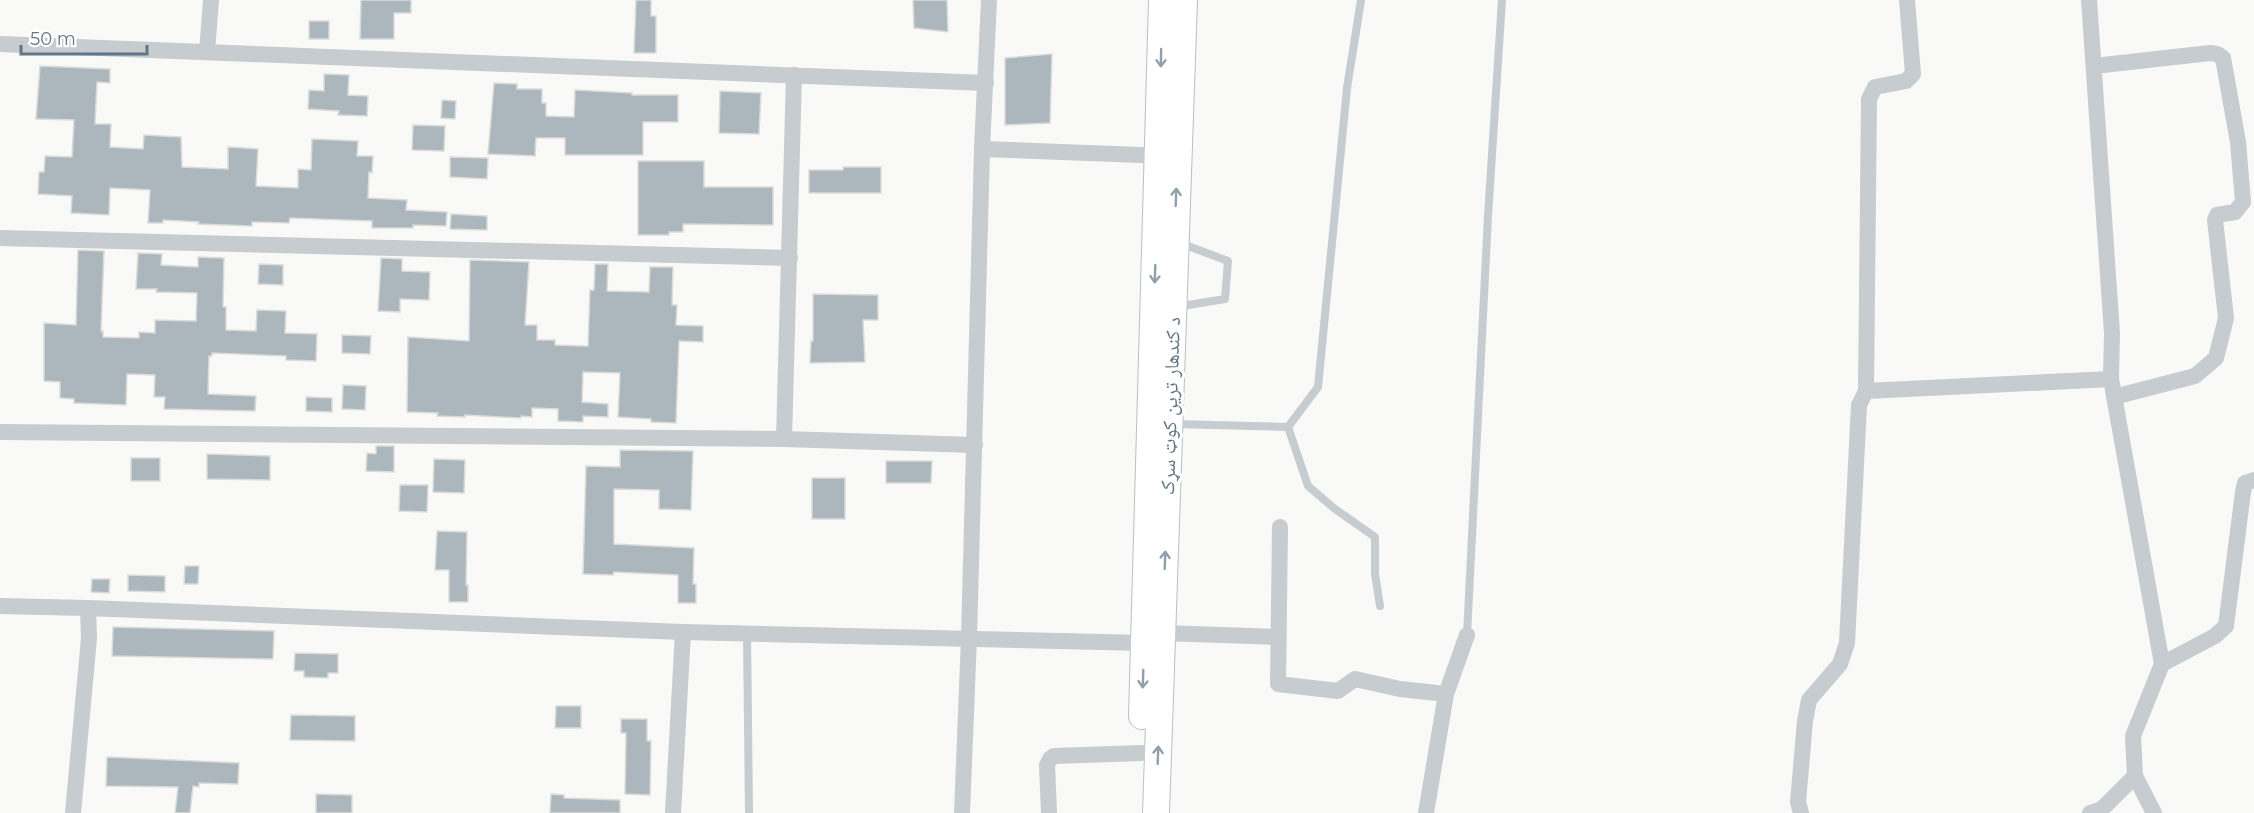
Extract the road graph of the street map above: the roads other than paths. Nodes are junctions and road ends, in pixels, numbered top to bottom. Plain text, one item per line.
1 (211, 0) edge
2 (989, 0) edge
3 (1162, 0) edge
4 (1184, 0) edge
5 (1361, 0) edge
6 (1502, 0) edge
7 (1907, 0) edge
8 (2089, 0) edge
9 (0, 44) edge
10 (207, 52) junction
11 (2094, 66) junction
12 (794, 75) junction
13 (986, 83) junction
14 (2246, 141) edge
15 (982, 149) junction
16 (1168, 156) junction
17 (0, 238) edge
18 (1175, 241) junction
19 (790, 258) junction
20 (1173, 308) junction
21 (2110, 379) junction
22 (1866, 391) junction
23 (2114, 397) junction
24 (1169, 424) junction
25 (1288, 428) junction
26 (0, 432) edge
27 (784, 439) junction
28 (975, 445) junction
29 (2254, 480) edge
30 (1280, 527) dead end
31 (0, 606) edge
32 (1380, 606) dead end
33 (88, 608) junction
34 (683, 632) junction
35 (747, 633) junction
36 (1467, 635) joint
37 (1278, 637) junction
38 (969, 638) junction
39 (1154, 638) junction
40 (2162, 664) junction
41 (1446, 694) junction
42 (1141, 753) junction
43 (2135, 776) junction
44 (73, 813) edge
45 (673, 813) edge
46 (749, 813) edge
47 (962, 813) edge
48 (1049, 813) edge
49 (1139, 813) edge
50 (1156, 813) edge
51 (1426, 813) edge
52 (1801, 813) edge
53 (2090, 813) edge
54 (2154, 813) edge

1 - 10 street
2 - 13 street
3 -> 16 main road, د کندهار ترين کوټ سړک
4 - 16 main road, د کندهار ترين کوټ سړک
5 - 25 lane
6 - 36 lane
7 - 22 street
8 - 11 street
9 - 10 street
10 - 12 street
11 - 14 street
11 - 21 street
12 - 13 street
12 - 19 street
13 - 15 street
14 - 23 street
15 - 16 street
15 - 28 street
18 -> 16 main road, د کندهار ترين کوټ سړک
16 -> 39 main road, د کندهار ترين کوټ سړک
17 - 19 street
18 - 20 main road, د کندهار ترين کوټ سړک
18 - 20 lane
19 - 27 street
20 - 24 main road, د کندهار ترين کوټ سړک
21 - 22 street
21 - 23 street
22 - 52 street
23 - 40 street
24 - 25 lane
39 -> 24 main road, د کندهار ترين کوټ سړک
25 - 32 lane
26 - 27 street
27 - 28 street
28 - 38 street
29 - 40 street
30 - 37 street
31 - 33 street
33 - 34 street
33 - 44 street
34 - 35 street
34 - 45 street
35 - 38 street
35 - 46 lane
36 - 41 street
37 - 39 street
37 - 41 street
38 - 39 street
38 - 47 street
39 -> 42 main road, د کندهار ترين کوټ سړک
50 -> 39 main road, د کندهار ترين کوټ سړک
40 - 43 street
41 - 51 street
42 - 48 street
42 - 49 main road, د کندهار ترين کوټ سړک
43 - 53 street
43 - 54 street

